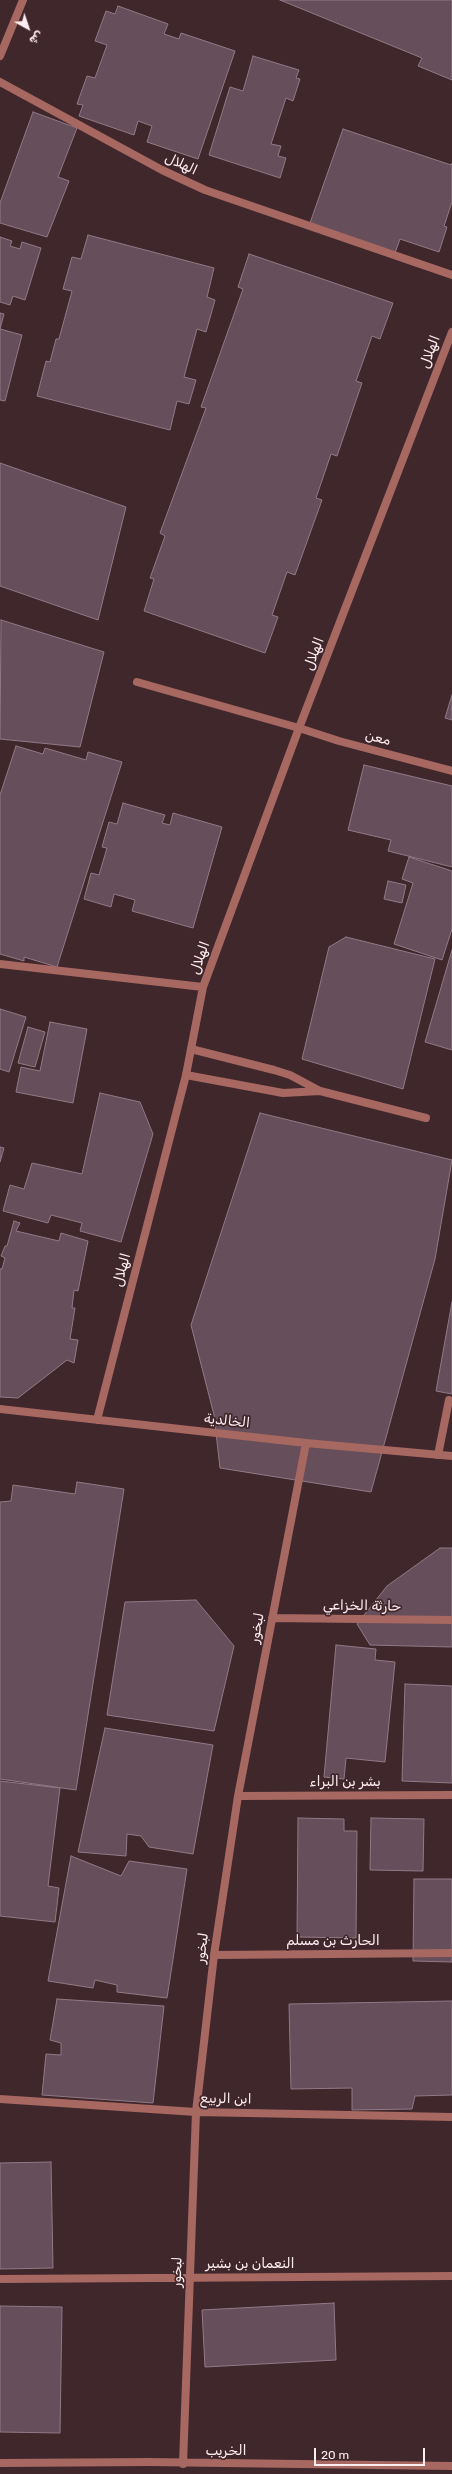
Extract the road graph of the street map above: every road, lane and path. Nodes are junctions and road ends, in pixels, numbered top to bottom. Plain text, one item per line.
1 (23, 0) edge
2 (0, 56) edge
3 (0, 82) edge
4 (452, 275) edge
5 (452, 332) edge
6 (137, 682) dead end
7 (300, 728) junction
8 (452, 770) edge
9 (0, 964) edge
10 (203, 987) junction
11 (191, 1049) junction
12 (186, 1075) junction
13 (320, 1091) junction
14 (426, 1118) dead end
15 (449, 1400) dead end
16 (0, 1409) edge
17 (97, 1420) junction
18 (306, 1443) junction
19 (438, 1455) junction
20 (452, 1456) edge
21 (272, 1618) junction
22 (452, 1620) edge
23 (452, 1795) edge
24 (238, 1796) junction
25 (452, 1953) edge
26 (214, 1955) junction
27 (0, 2099) edge
28 (196, 2112) junction
29 (452, 2116) edge
30 (452, 2276) edge
31 (190, 2278) junction
32 (0, 2279) edge
33 (0, 2463) edge
34 (183, 2464) junction
35 (452, 2466) edge

1 - 2 street
3 - 4 street, الهلال
5 - 7 street, الهلال
6 - 7 street, معن
7 - 8 street, معن
7 - 10 street, الهلال
9 - 10 street, الهلال
10 - 11 street, الهلال
11 - 12 street, الهلال
11 - 13 street
12 - 13 street
12 - 17 street, الهلال
13 - 14 street
15 - 19 street
16 - 17 street, الخالدية
17 - 18 street, الخالدية
18 - 19 street, الخالدية
18 - 21 street, لبخور
19 - 20 street, الخالدية
21 - 22 street, حارثة الخزاعي
21 - 24 street, لبخور
23 - 24 street, بشر بن البراء
24 - 26 street, لبخور
25 - 26 street, الحارث بن مسلم
26 - 28 street, لبخور
27 - 28 street, ابن الربيع
28 - 29 street, ابن الربيع
28 - 31 street, لبخور
30 - 31 street, النعمان بن بشير
31 - 32 street, النعمان بن بشير
31 - 34 street, لبخور
33 - 34 street, الخريب
34 - 35 street, الخريب

